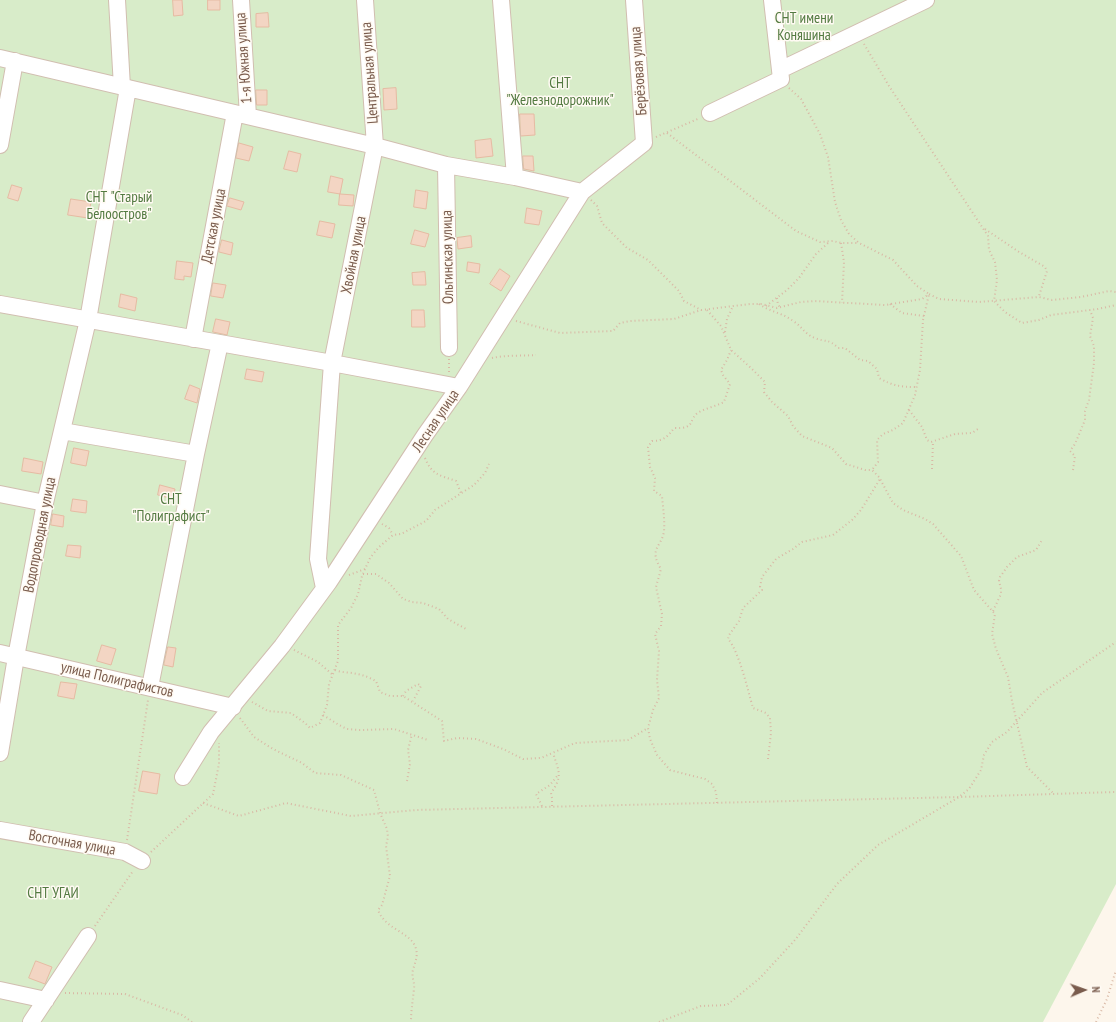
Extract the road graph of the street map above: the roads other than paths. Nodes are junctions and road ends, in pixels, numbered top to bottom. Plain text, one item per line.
1 (117, 0) edge
2 (241, 0) edge
3 (365, 0) edge
4 (501, 0) edge
5 (634, 0) edge
6 (772, 0) edge
7 (926, 0) edge
8 (8, 60) edge
9 (776, 77) junction
10 (125, 87) junction
11 (710, 113) road end
12 (242, 115) junction
13 (644, 143) joint
14 (0, 145) edge
15 (375, 146) junction
16 (446, 165) junction
17 (514, 177) junction
18 (582, 192) junction
19 (0, 304) edge
20 (88, 320) junction
21 (193, 338) junction
22 (220, 343) junction
23 (449, 348) road end
24 (332, 363) junction
25 (454, 386) junction
26 (62, 431) junction
27 (196, 454) junction
28 (0, 494) edge
29 (45, 503) junction
30 (324, 588) junction
31 (0, 653) edge
32 (16, 657) junction
33 (150, 687) junction
34 (238, 701) junction
35 (0, 753) edge
36 (183, 777) dead end
37 (0, 830) edge
38 (142, 861) road end
39 (88, 936) road end
40 (0, 990) edge
41 (49, 995) junction
42 (31, 1022) edge

1 - 10 street, Водопроводная улица
2 - 12 street, 1-я Южная улица
3 - 15 street, Центральная улица
4 - 17 street
5 - 13 street, Берёзовая улица
6 - 9 street
7 - 9 street
8 - 10 street
8 - 14 street
9 - 11 street
10 - 12 street
10 - 20 street, Водопроводная улица
12 - 15 street
12 - 21 street, Детская улица
13 - 18 street, Лесная улица
15 - 16 street
15 - 24 street, Хвойная улица
16 - 17 street
16 - 23 street, Ольгинская улица
17 - 18 street
18 - 25 street, Лесная улица
19 - 20 street
20 - 21 street
20 - 26 street, Водопроводная улица
21 - 22 street
22 - 24 street
22 - 27 street
24 - 25 street
24 - 30 street, Хвойная улица
25 - 30 street, Лесная улица
26 - 27 street
26 - 29 street, Водопроводная улица
27 - 33 street
28 - 29 street
29 - 32 street, Водопроводная улица
30 - 34 street, Лесная улица
31 - 32 street, улица Полиграфистов
32 - 33 street, улица Полиграфистов
32 - 35 street, Водопроводная улица
33 - 34 street, улица Полиграфистов
34 - 36 street, Лесная улица
37 - 38 street, Восточная улица
39 - 41 street
40 - 41 street
41 - 42 street

